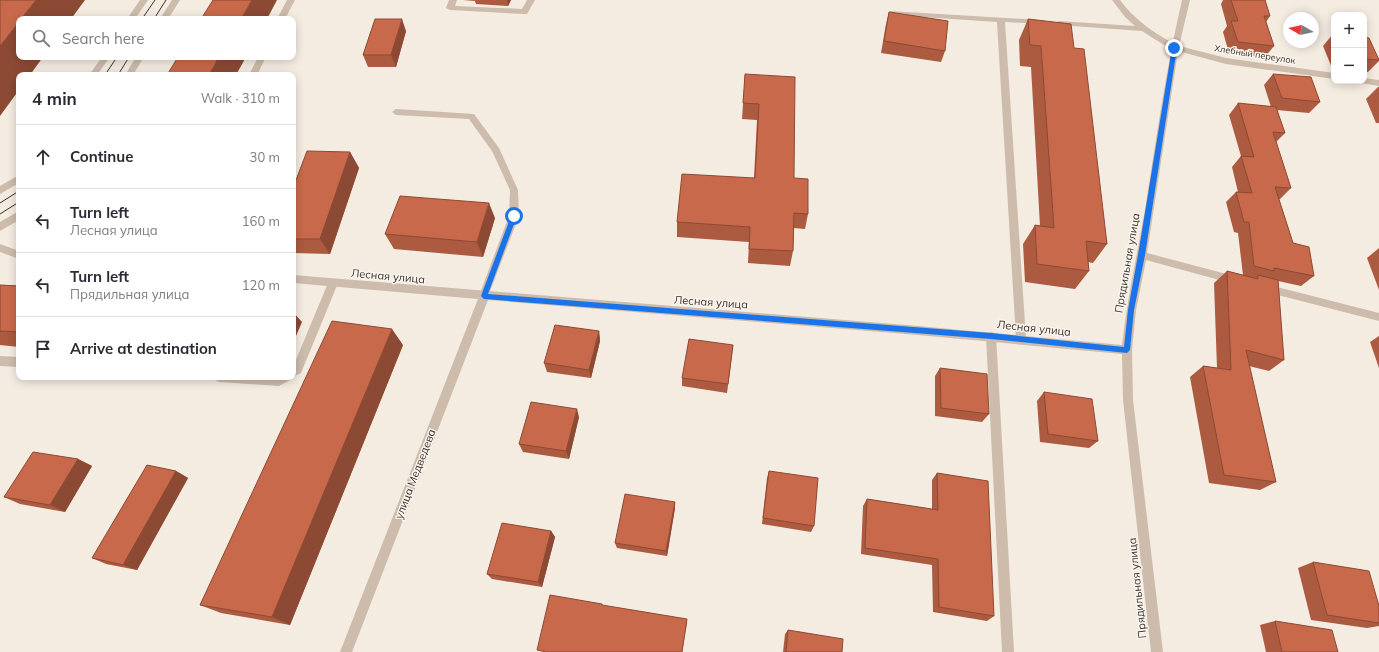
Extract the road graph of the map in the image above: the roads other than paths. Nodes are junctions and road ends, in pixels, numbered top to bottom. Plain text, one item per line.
1 (144, 0) edge
2 (176, 0) edge
3 (291, 0) edge
4 (453, 0) edge
5 (531, 0) edge
6 (1116, 0) edge
7 (1186, 0) edge
8 (893, 13) edge
9 (133, 16) edge
10 (166, 16) edge
11 (283, 16) edge
12 (1001, 20) junction
13 (1143, 29) junction
14 (1174, 48) junction
15 (104, 60) edge
16 (138, 60) edge
17 (260, 60) edge
18 (95, 72) edge
19 (130, 72) edge
20 (254, 72) edge
21 (1331, 76) edge
22 (1367, 81) edge
23 (1379, 83) edge
24 (396, 112) dead end
25 (16, 180) edge
26 (0, 191) edge
27 (16, 217) edge
28 (0, 227) edge
29 (0, 248) edge
30 (16, 254) edge
31 (1142, 255) junction
32 (296, 279) edge
33 (1241, 281) edge
34 (333, 283) junction
35 (1256, 285) edge
36 (484, 296) junction
37 (1379, 317) edge
38 (991, 336) junction
39 (1021, 339) junction
40 (1127, 350) junction
41 (0, 361) edge
42 (16, 362) edge
43 (296, 370) edge
44 (264, 380) edge
45 (281, 380) edge
46 (346, 652) edge
47 (1008, 652) edge
48 (1157, 652) edge

1 - 9 street
2 - 10 street
3 - 11 street
4 - 5 street
6 - 13 street, Хлебный переулок
7 - 14 street, Прядильная улица
8 - 12 street
12 - 13 street
12 - 39 street
13 - 14 street, Хлебный переулок
14 - 21 street, Хлебный переулок
14 - 31 street, Прядильная улица
15 - 18 street
16 - 19 street
17 - 20 street
22 - 23 street
24 - 36 street, улица Медведева
25 - 26 street
27 - 28 street
29 - 30 street
31 - 33 street
31 - 40 street, Прядильная улица
32 - 34 street, Лесная улица
34 - 36 street, Лесная улица
34 - 43 street
35 - 37 street
36 - 38 street, Лесная улица
36 - 46 street, улица Медведева
38 - 39 street, Лесная улица
38 - 47 street
39 - 40 street, Лесная улица
40 - 48 street, Прядильная улица
41 - 42 street
44 - 45 street

